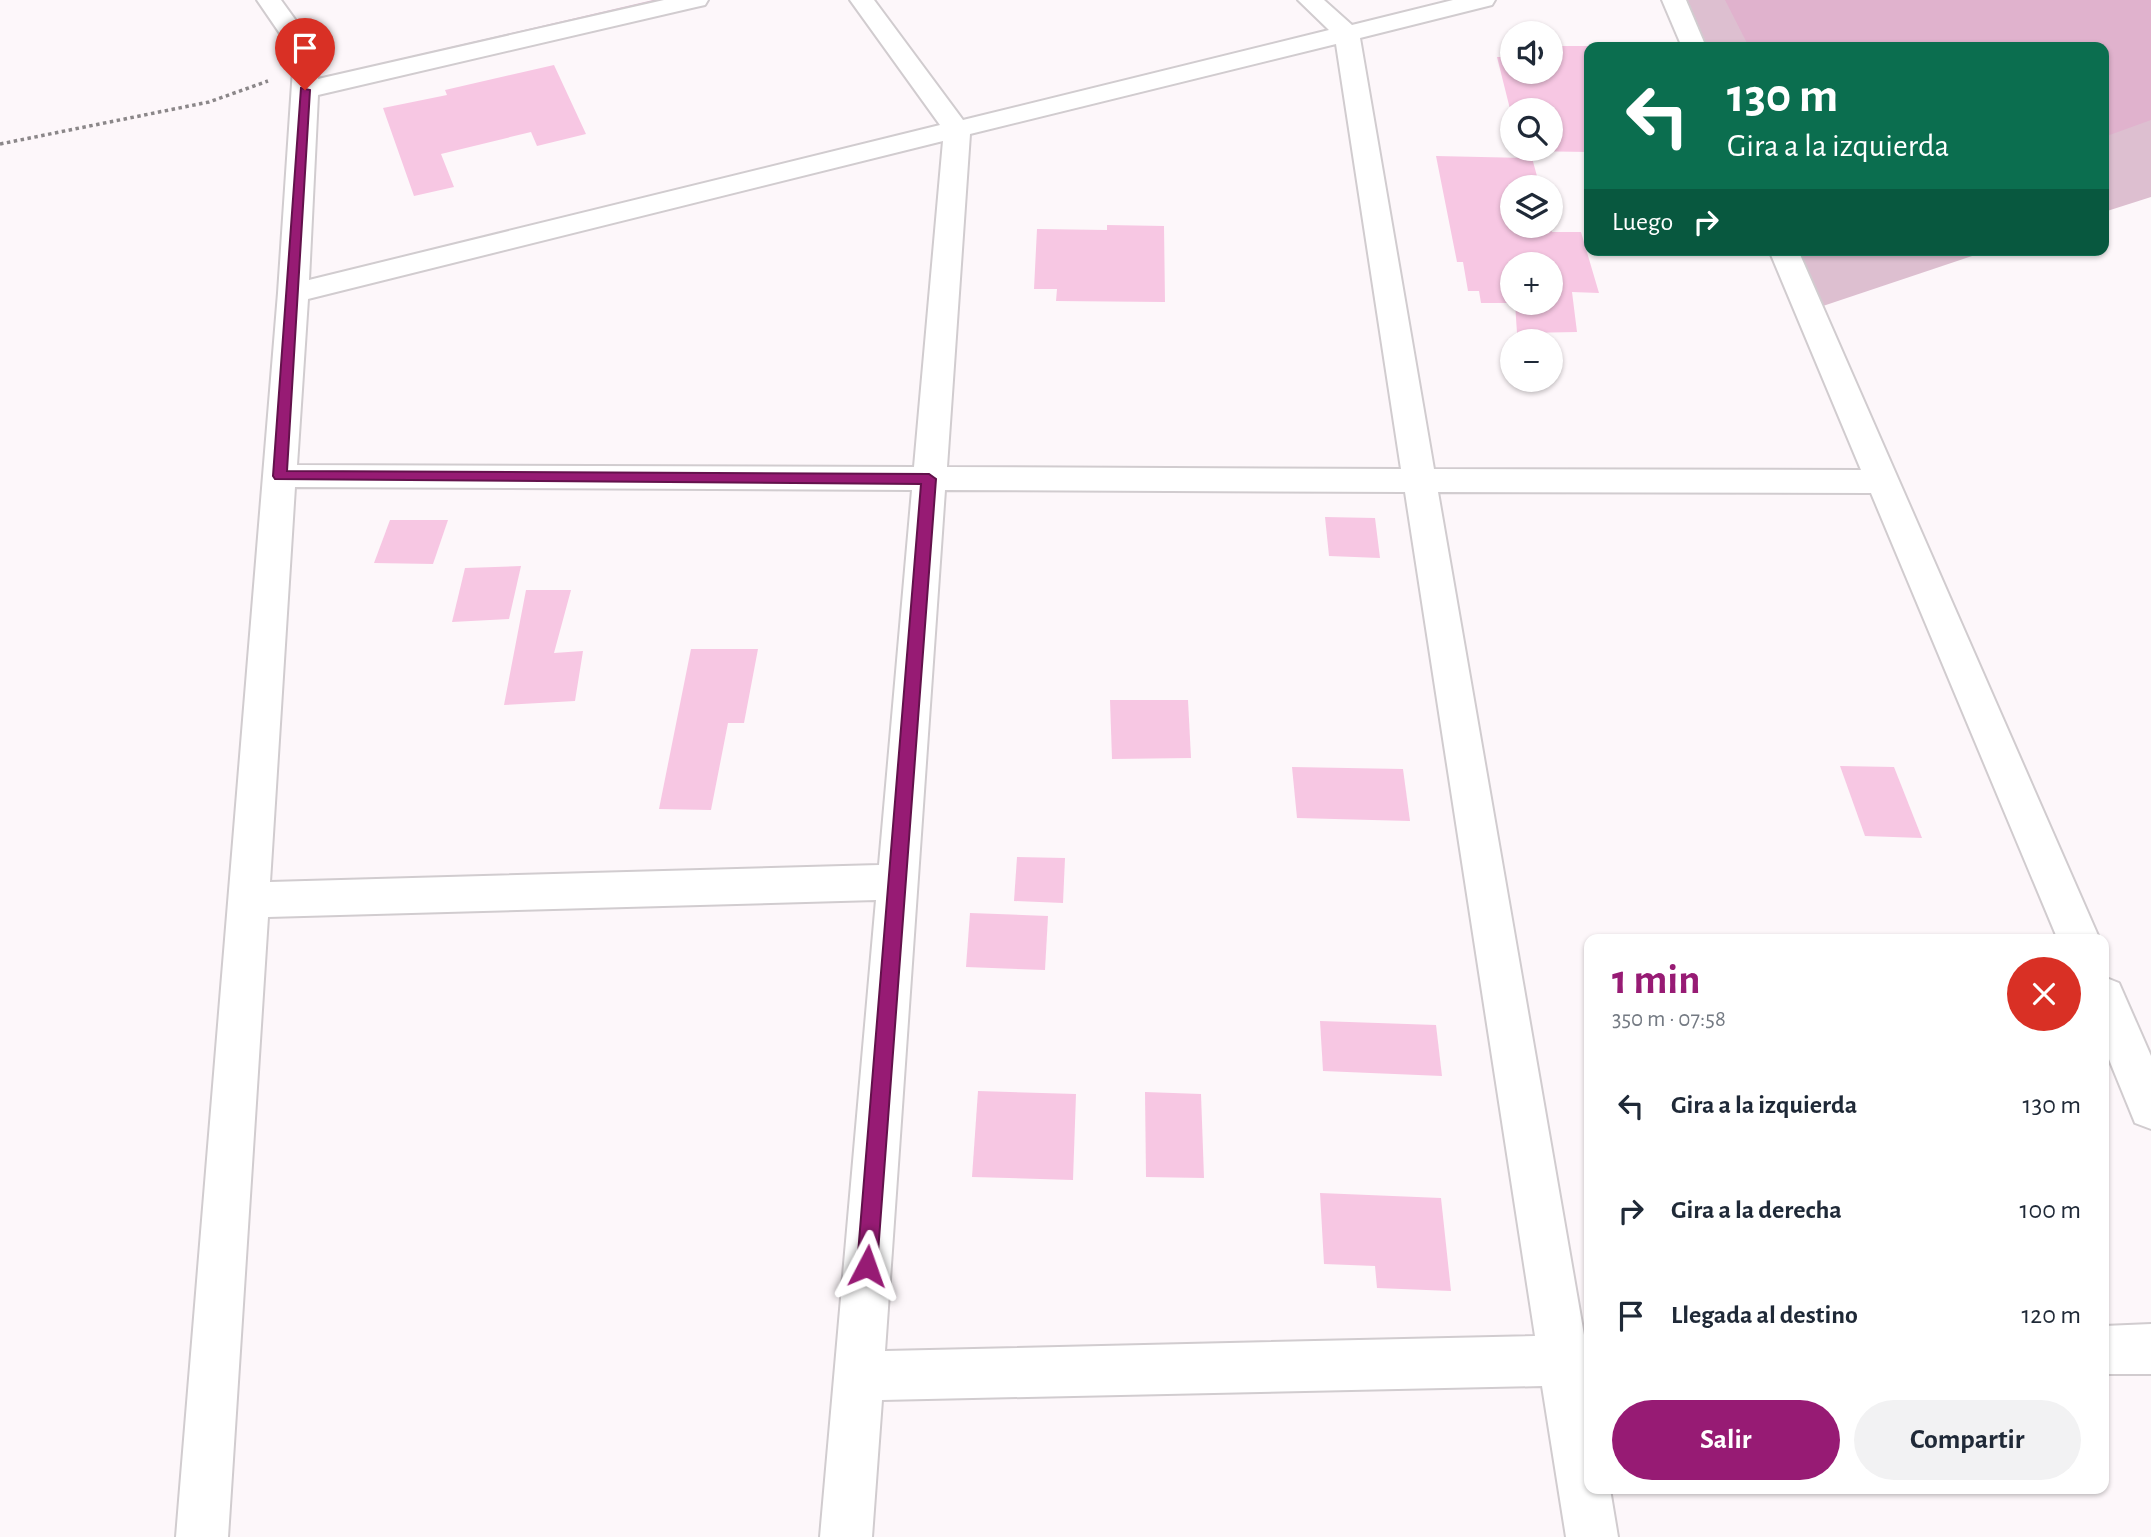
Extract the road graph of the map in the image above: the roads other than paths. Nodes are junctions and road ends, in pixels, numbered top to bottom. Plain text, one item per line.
1 (270, 0) edge
2 (632, 0) edge
3 (696, 0) edge
4 (862, 0) edge
5 (1310, 0) edge
6 (1483, 0) edge
7 (1674, 0) edge
8 (1347, 33) junction
9 (1692, 42) edge
10 (306, 79) junction
11 (957, 130) junction
12 (1786, 256) edge
13 (293, 293) junction
14 (280, 476) junction
15 (929, 479) junction
16 (1420, 480) junction
17 (1883, 482) junction
18 (897, 882) junction
19 (248, 900) junction
20 (2076, 934) edge
21 (2109, 1008) edge
22 (2151, 1108) edge
23 (2151, 1349) edge
24 (2109, 1350) edge
25 (1576, 1361) edge
26 (859, 1376) junction
27 (1584, 1449) edge
28 (1588, 1494) edge
29 (202, 1537) edge
30 (846, 1537) edge
31 (1592, 1537) edge

1 - 10 street
2 - 10 street
3 - 10 street
4 - 11 street
5 - 8 street
6 - 8 street
7 - 9 street
8 - 11 street
8 - 16 street
10 - 13 street
11 - 13 street
11 - 15 street
12 - 17 street
13 - 14 street
14 - 15 street
14 - 19 street
15 - 16 street
15 - 18 street
16 - 17 street
16 - 25 street
17 - 20 street
18 - 19 street
18 - 26 street
19 - 29 street
21 - 22 street
23 - 24 street
25 - 26 street
25 - 27 street
26 - 30 street
28 - 31 street

